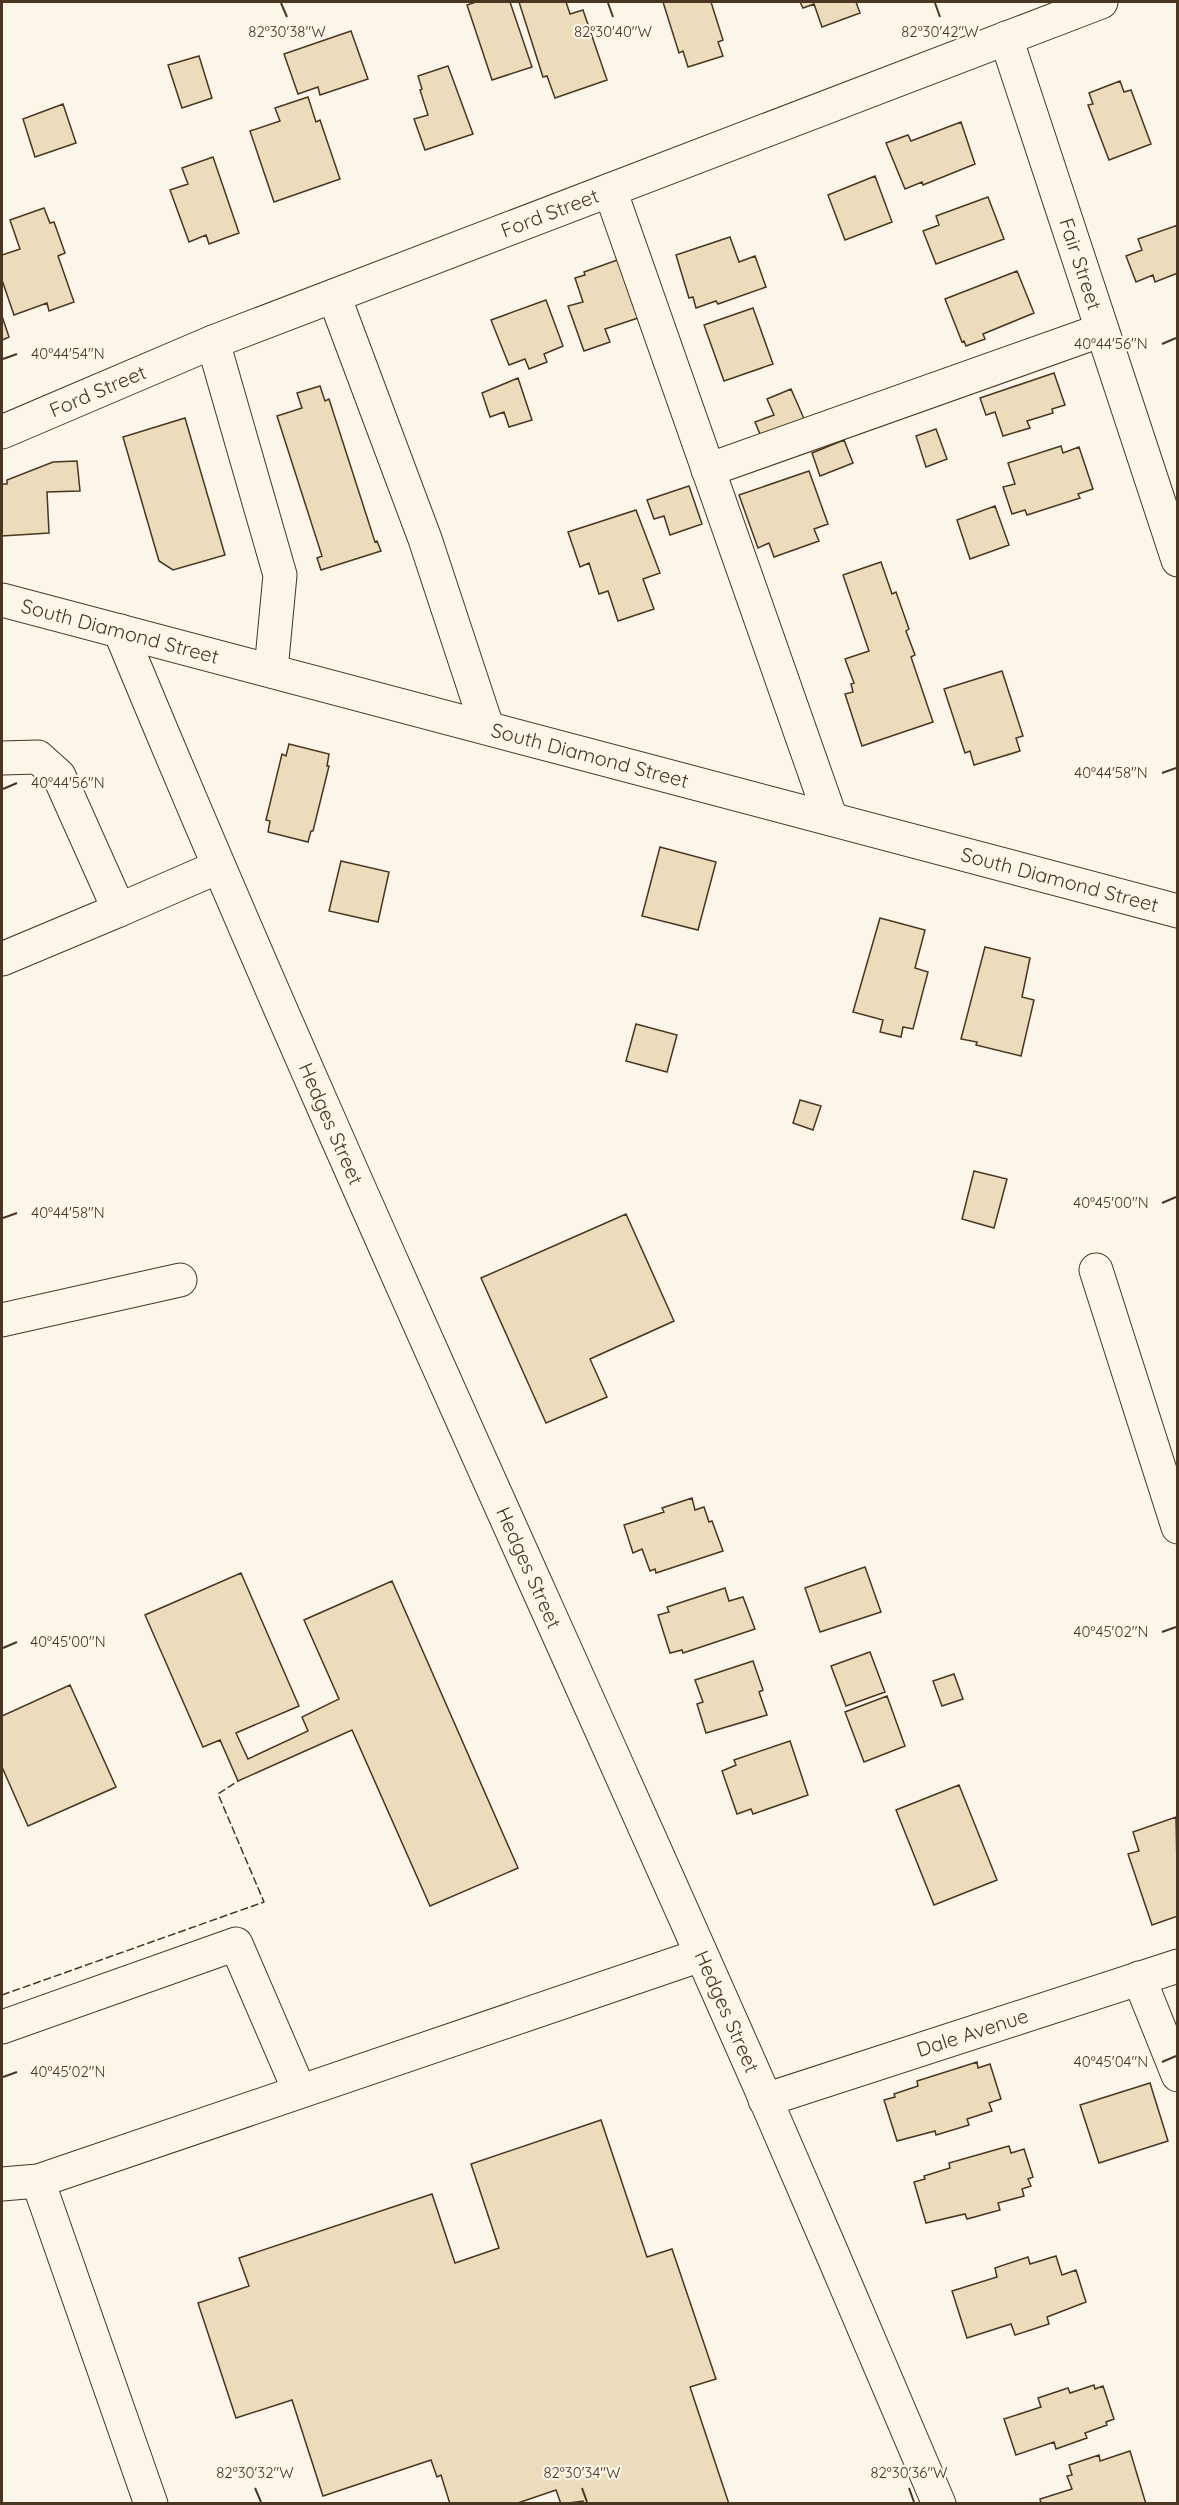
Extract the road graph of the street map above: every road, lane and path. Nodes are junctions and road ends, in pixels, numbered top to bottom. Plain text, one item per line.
1 (1101, 2) edge
2 (1006, 38) junction
3 (610, 190) junction
4 (334, 296) junction
5 (1102, 330) junction
6 (213, 342) junction
7 (2, 432) edge
8 (708, 470) junction
9 (1178, 560) edge
10 (2, 600) edge
11 (120, 631) junction
12 (271, 670) junction
13 (487, 728) junction
14 (2, 758) edge
15 (831, 819) junction
16 (218, 867) junction
17 (119, 910) junction
18 (1178, 910) edge
19 (2, 959) edge
20 (1096, 1270) dead end
21 (180, 1280) dead end
22 (2, 1320) edge
23 (1178, 1527) edge
24 (701, 1955) junction
25 (1178, 1966) edge
26 (1139, 1978) junction
27 (2, 2026) edge
28 (1178, 2076) edge
29 (299, 2091) junction
30 (765, 2100) junction
31 (38, 2181) junction
32 (2, 2184) edge
33 (151, 2504) edge
34 (939, 2504) edge

1 - 2 street, Ford Street
2 - 3 street, Ford Street
2 - 5 street, Fair Street
3 - 4 street, Ford Street
3 - 8 street
4 - 6 street, Ford Street
4 - 13 street
5 - 8 street
5 - 9 street, Fair Street
6 - 7 street, Ford Street
6 - 12 street
8 - 15 street
10 - 11 street, South Diamond Street
11 - 12 street, South Diamond Street
11 - 16 street, Hedges Street
12 - 13 street, South Diamond Street
13 - 15 street, South Diamond Street
14 - 17 street
15 - 18 street, South Diamond Street
16 - 17 street
16 - 24 street, Hedges Street
17 - 19 street
20 - 23 street
21 - 22 street
24 - 29 street
24 - 30 street, Hedges Street
25 - 26 street, Dale Avenue
26 - 28 street
26 - 30 street, Dale Avenue
27 - 29 street
29 - 31 street
30 - 34 street, Hedges Street
31 - 32 street
31 - 33 street

